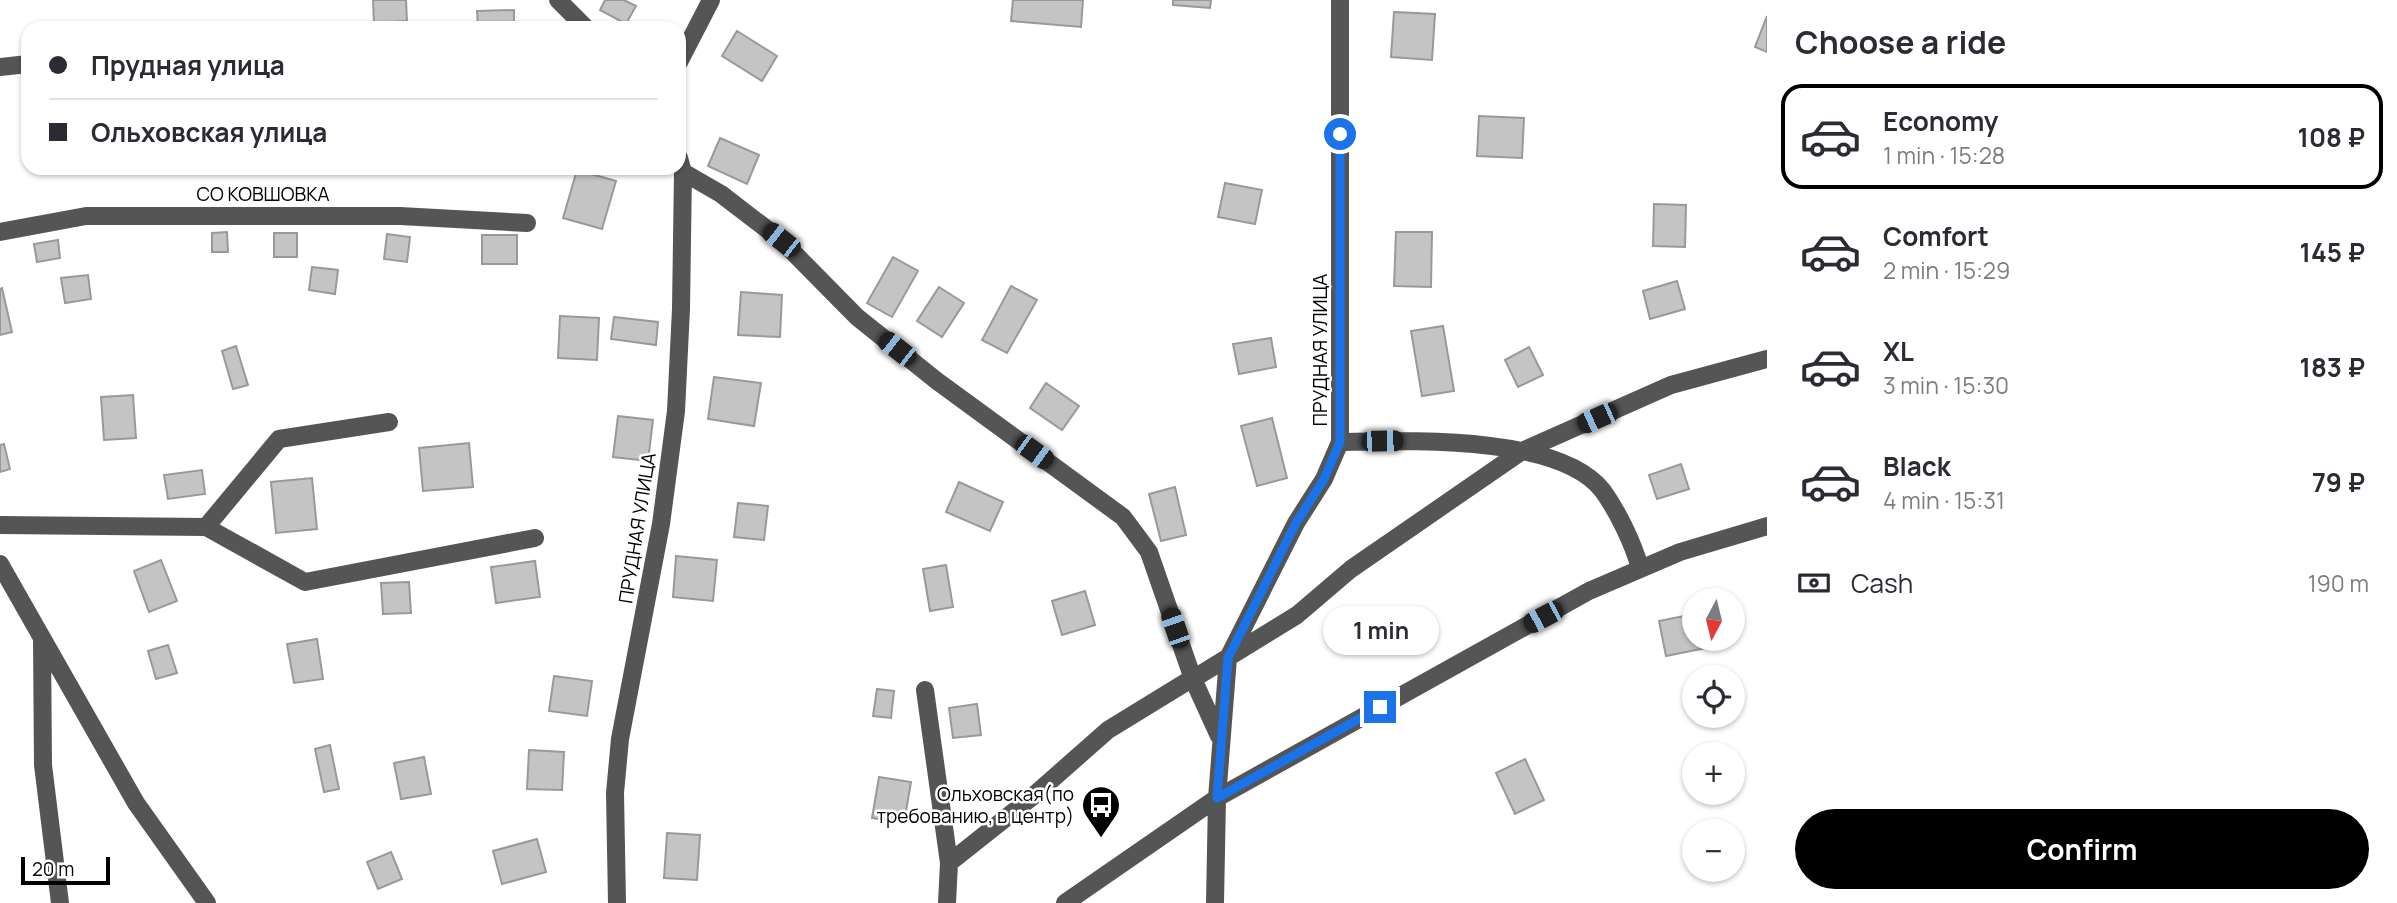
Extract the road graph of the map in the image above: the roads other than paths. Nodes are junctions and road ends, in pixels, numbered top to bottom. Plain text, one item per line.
1 (558, 0) edge
2 (710, 0) edge
3 (1340, 0) edge
4 (579, 21) edge
5 (686, 48) edge
6 (21, 65) edge
7 (0, 67) edge
8 (686, 169) edge
9 (681, 175) edge
10 (527, 223) dead end
11 (0, 232) edge
12 (1767, 359) edge
13 (389, 422) dead end
14 (1340, 442) junction
15 (1522, 452) junction
16 (0, 525) edge
17 (1767, 526) edge
18 (206, 527) junction
19 (535, 538) dead end
20 (0, 564) edge
21 (1640, 568) junction
22 (42, 636) junction
23 (1228, 658) junction
24 (1195, 677) junction
25 (925, 690) dead end
26 (1221, 739) junction
27 (1217, 798) junction
28 (949, 863) junction
29 (60, 903) edge
30 (207, 903) edge
31 (617, 903) edge
32 (947, 903) edge
33 (1065, 903) edge
34 (1215, 903) edge

1 - 4 street
2 - 5 street
3 - 14 street, ПРУДНАЯ УЛИЦА
6 - 7 street
8 - 24 street
9 - 31 street, ПРУДНАЯ УЛИЦА
10 - 11 street, СО КОВШОВКА
12 - 15 street
13 - 18 street
14 - 15 street
14 - 23 street, ПРУДНАЯ УЛИЦА
15 - 21 street
15 - 23 street
16 - 18 street
17 - 21 street
18 - 19 street
20 - 22 street
21 - 27 street
22 - 29 street
22 - 30 street
23 - 24 street
23 - 26 street, ПРУДНАЯ УЛИЦА
24 - 26 street
24 - 28 street
25 - 28 street
26 - 27 street, ПРУДНАЯ УЛИЦА
27 - 33 street
27 - 34 street, ПРУДНАЯ УЛИЦА
28 - 32 street

